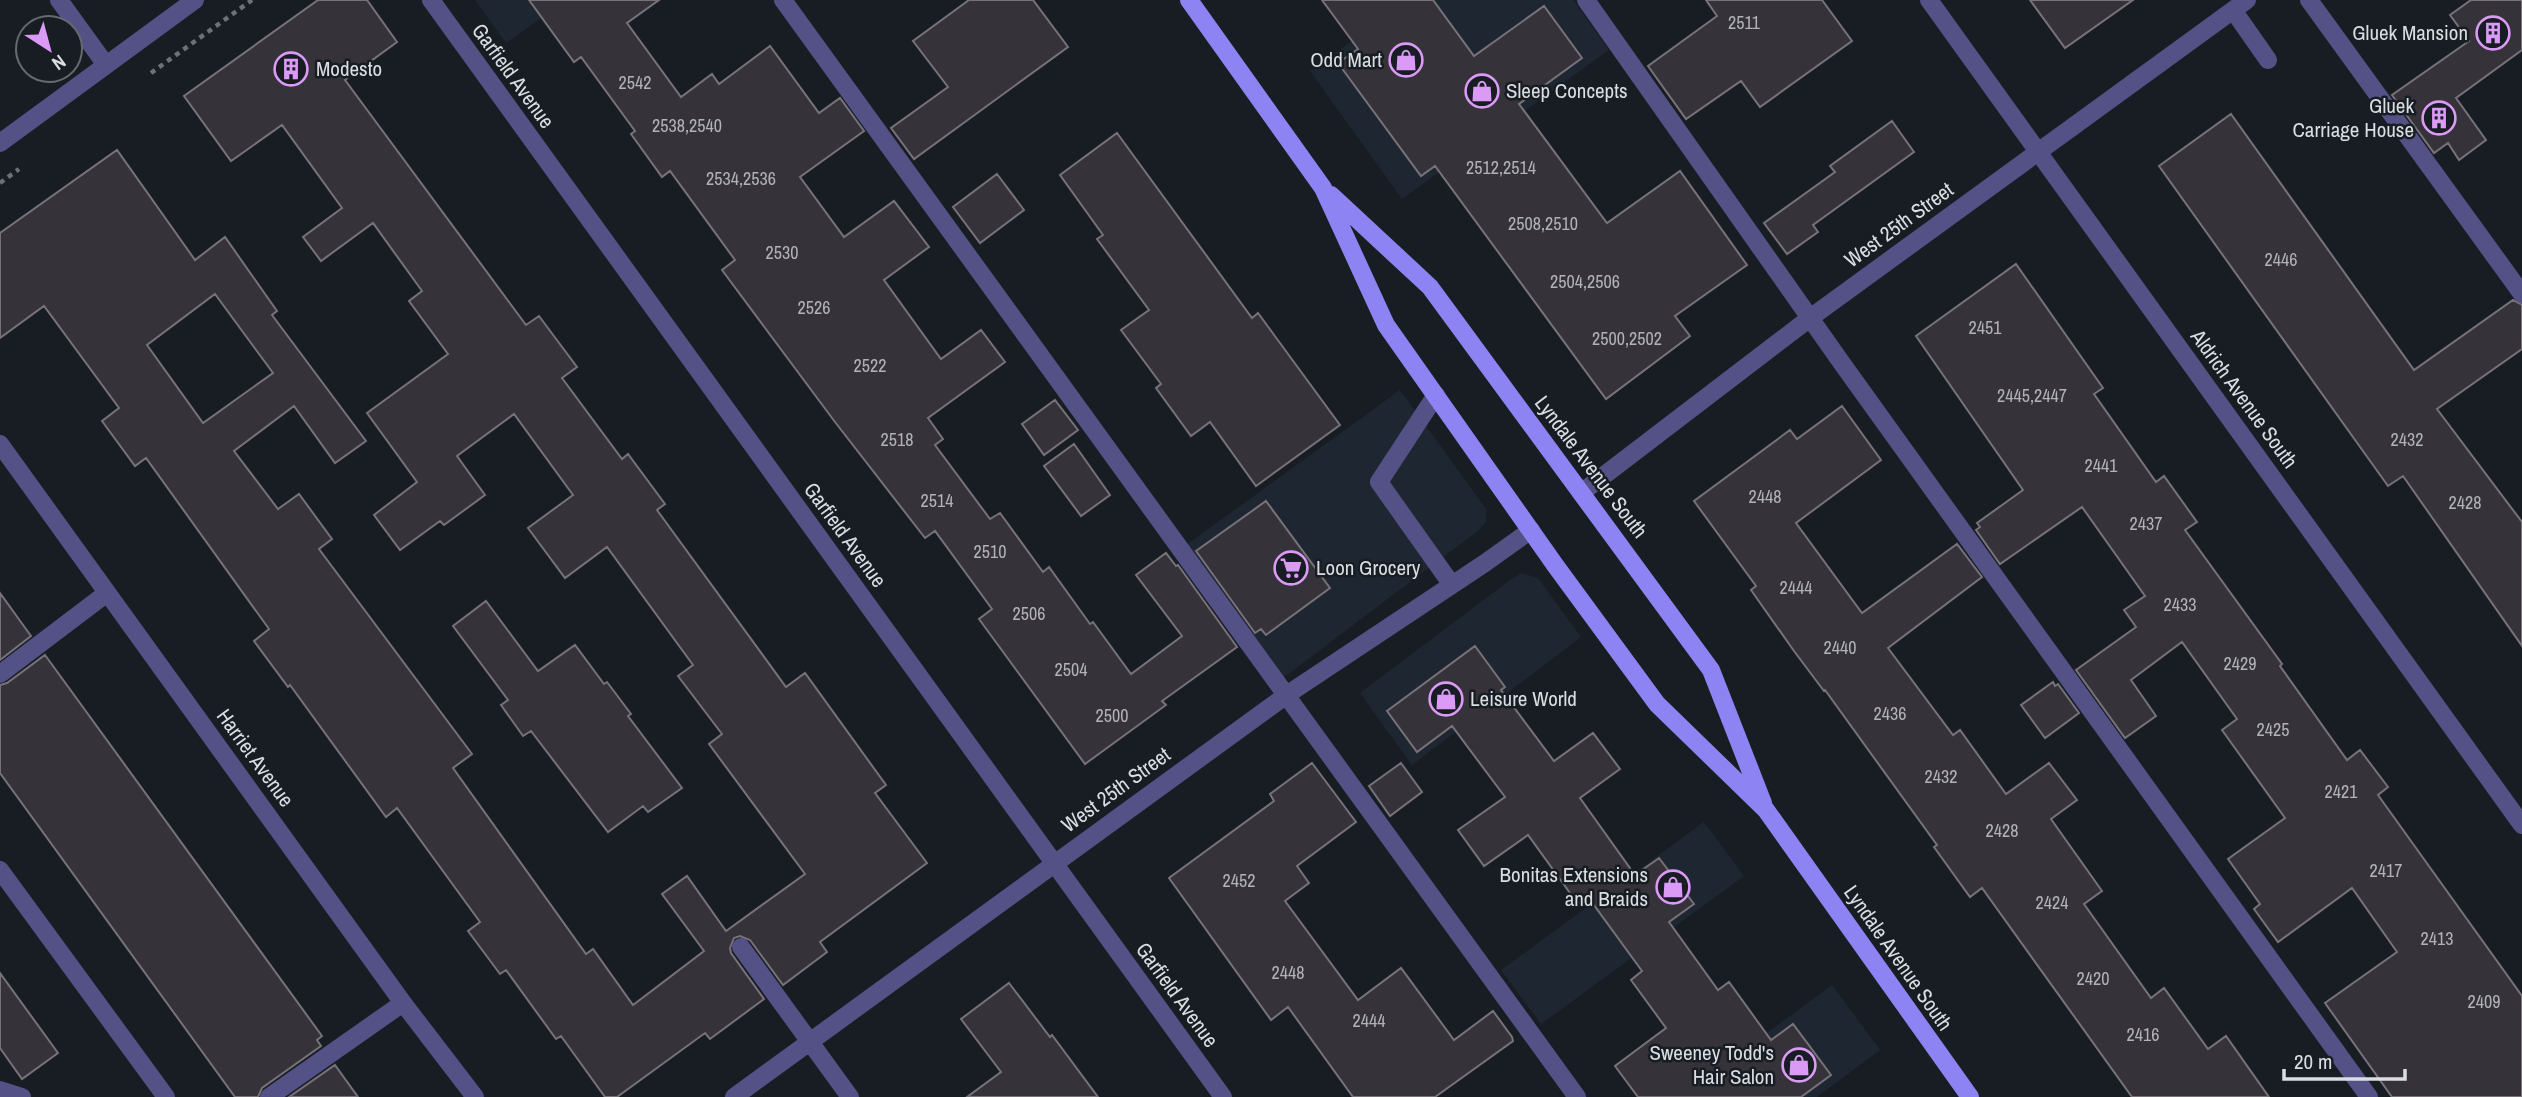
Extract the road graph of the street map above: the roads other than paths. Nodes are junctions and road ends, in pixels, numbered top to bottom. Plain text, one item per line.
1 (60, 0) edge
2 (195, 0) edge
3 (431, 0) edge
4 (783, 0) edge
5 (1189, 0) edge
6 (1586, 0) edge
7 (1930, 0) edge
8 (2309, 0) edge
9 (2240, 5) edge
10 (2268, 60) dead end
11 (106, 65) junction
12 (0, 142) edge
13 (2038, 152) junction
14 (1323, 188) junction
15 (2522, 294) edge
16 (1810, 318) junction
17 (1436, 394) junction
18 (0, 444) edge
19 (1581, 493) junction
20 (1531, 530) junction
21 (1452, 585) junction
22 (107, 593) junction
23 (0, 674) edge
24 (1287, 694) junction
25 (1766, 810) junction
26 (2522, 825) edge
27 (1054, 863) junction
28 (0, 870) edge
29 (741, 947) dead end
30 (403, 1003) junction
31 (810, 1041) junction
32 (0, 1090) edge
33 (22, 1097) edge
34 (166, 1097) edge
35 (268, 1097) edge
36 (475, 1097) edge
37 (734, 1097) edge
38 (850, 1097) edge
39 (1223, 1097) edge
40 (1577, 1097) edge
41 (1970, 1097) edge
42 (2369, 1097) edge

1 - 11 street
2 - 11 street
3 - 27 street, Garfield Avenue
4 - 24 street
5 - 14 main road, Lyndale Avenue South
6 - 16 street
7 - 13 street, Aldrich Avenue South
8 - 15 street
9 - 10 street
9 - 13 street, West 25th Street
11 - 12 street
13 - 16 street, West 25th Street
13 - 26 street, Aldrich Avenue South
14 - 17 main road, Lyndale Avenue South
14 - 19 main road, Lyndale Avenue South
16 - 19 street, West 25th Street
16 - 42 street
17 - 20 main road, Lyndale Avenue South
17 - 21 street
18 - 22 street, Harriet Avenue
19 - 25 main road, Lyndale Avenue South
20 - 21 street, West 25th Street
20 - 25 main road, Lyndale Avenue South
21 - 24 street, West 25th Street
22 - 23 street
22 - 30 street, Harriet Avenue
24 - 27 street, West 25th Street
24 - 40 street
25 - 41 main road, Lyndale Avenue South
27 - 31 street, West 25th Street
27 - 39 street, Garfield Avenue
28 - 34 street
29 - 31 street
30 - 35 street
30 - 36 street, Harriet Avenue
31 - 37 street, West 25th Street
31 - 38 street
32 - 33 street

